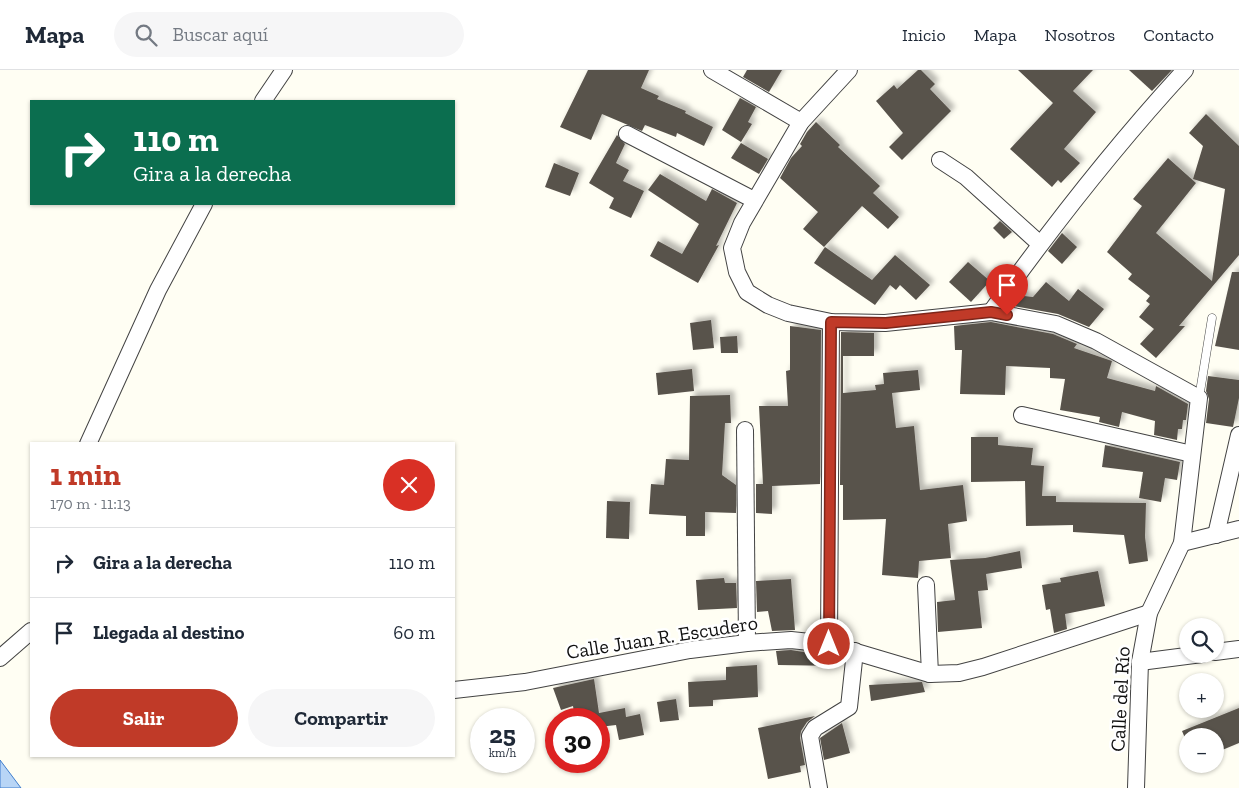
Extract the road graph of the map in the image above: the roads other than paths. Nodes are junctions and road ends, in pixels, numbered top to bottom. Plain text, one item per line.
1 (284, 70) edge
2 (712, 70) edge
3 (849, 70) edge
4 (1185, 70) edge
5 (264, 100) edge
6 (801, 122) junction
7 (627, 134) dead end
8 (940, 160) dead end
9 (754, 200) junction
10 (203, 205) edge
11 (1040, 244) junction
12 (991, 312) junction
13 (1212, 318) dead end
14 (831, 322) junction
15 (1199, 398) junction
16 (1022, 415) dead end
17 (745, 430) dead end
18 (1239, 435) edge
19 (89, 442) edge
20 (1192, 454) junction
21 (1239, 529) edge
22 (1216, 535) junction
23 (1182, 544) junction
24 (926, 585) dead end
25 (1149, 613) junction
26 (30, 632) edge
27 (747, 643) junction
28 (829, 644) junction
29 (1239, 649) edge
30 (855, 651) junction
31 (1224, 651) edge
32 (1179, 657) edge
33 (0, 658) edge
34 (1140, 662) junction
35 (930, 674) junction
36 (455, 690) edge
37 (819, 788) edge
38 (1136, 788) edge

1 - 5 street
2 - 6 street
3 - 6 street
4 - 11 street
6 - 9 street
7 - 9 street
8 - 11 street
9 - 14 street
10 - 19 street
11 - 12 street
12 - 14 street
12 - 15 street
13 - 15 lane
14 - 28 street
15 - 20 street
16 - 20 street
17 - 27 street
18 - 22 street
20 - 23 street
21 - 22 street
22 - 23 street
23 - 25 street
24 - 35 street
25 - 34 street, Calle del Río
25 - 35 street, Calle Juan R. Escudero
26 - 33 street
27 - 28 street, Calle Juan R. Escudero
27 - 36 street, Calle Juan R. Escudero
28 - 30 street, Calle Juan R. Escudero
29 - 31 street
30 - 35 street, Calle Juan R. Escudero
30 - 37 street
32 - 34 street
34 - 38 street, Calle del Río

